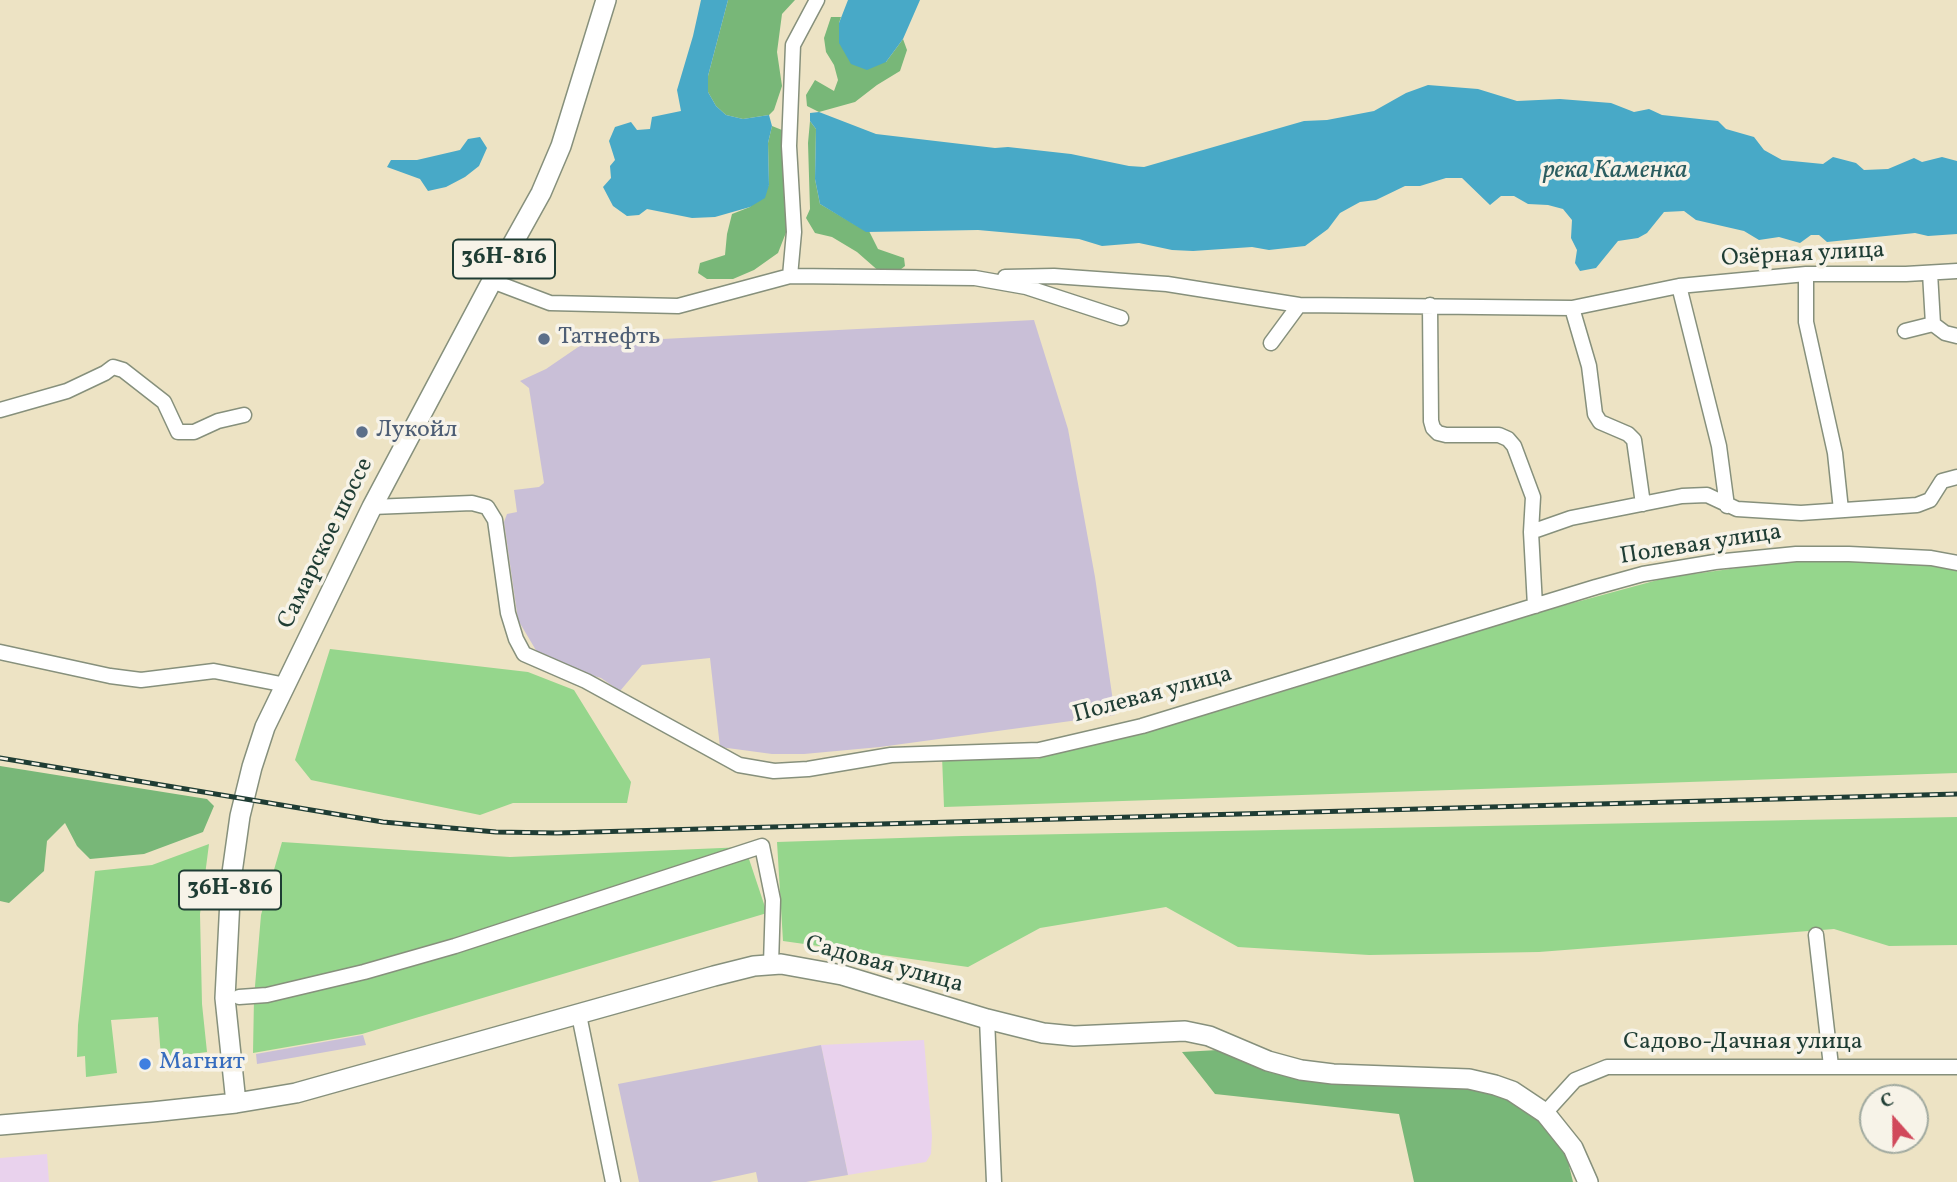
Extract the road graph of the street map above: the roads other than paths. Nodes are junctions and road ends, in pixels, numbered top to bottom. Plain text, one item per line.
1 (606, 0) edge
2 (817, 0) edge
3 (1957, 271) edge
4 (1930, 273) junction
5 (1806, 274) junction
6 (790, 276) junction
7 (975, 278) junction
8 (492, 281) junction
9 (1679, 286) junction
10 (1299, 305) junction
11 (1430, 305) junction
12 (1572, 308) junction
13 (1121, 318) dead end
14 (1933, 324) junction
15 (1905, 331) dead end
16 (1957, 336) edge
17 (1271, 343) dead end
18 (0, 410) edge
19 (244, 415) dead end
20 (1957, 477) edge
21 (1643, 504) junction
22 (1727, 506) junction
23 (372, 507) junction
24 (1841, 510) junction
25 (1531, 532) junction
26 (1957, 563) edge
27 (1535, 606) junction
28 (0, 652) edge
29 (286, 685) junction
30 (1816, 934) dead end
31 (771, 964) junction
32 (239, 997) dead end
33 (579, 1015) junction
34 (987, 1020) junction
35 (1831, 1066) junction
36 (1957, 1067) edge
37 (236, 1103) junction
38 (1545, 1113) junction
39 (0, 1125) edge
40 (613, 1182) edge
41 (994, 1182) edge
42 (1588, 1182) edge

1 - 8 main road, Самарское шоссе / 36Н-816
2 - 6 street
3 - 4 street, Озёрная улица
4 - 5 street, Озёрная улица
4 - 14 street
5 - 9 street, Озёрная улица
5 - 24 street
6 - 7 street
6 - 8 street
7 - 10 street, Озёрная улица
7 - 13 street
8 - 23 main road, Самарское шоссе / 36Н-816
9 - 12 street, Озёрная улица
9 - 22 street
10 - 11 street, Озёрная улица
10 - 17 street
11 - 12 street, Озёрная улица
11 - 25 street
12 - 21 street
14 - 15 street
14 - 16 street
18 - 19 street
20 - 24 street, Полевая улица
21 - 22 street, Полевая улица
21 - 25 street, Полевая улица
22 - 24 street, Полевая улица
23 - 27 street, Полевая улица
23 - 29 main road, Самарское шоссе / 36Н-816
25 - 27 street
26 - 27 street, Полевая улица
28 - 29 street
29 - 37 main road, Самарское шоссе / 36Н-816
30 - 35 street
31 - 32 street
31 - 33 main road, Садовая улица
31 - 34 main road, Садовая улица
33 - 37 main road, Садовая улица
33 - 40 street
34 - 38 main road, Садовая улица
34 - 41 street
35 - 36 street, Садово-Дачная улица
35 - 38 street, Садово-Дачная улица
37 - 39 main road, Садовая улица
38 - 42 main road, Садовая улица

